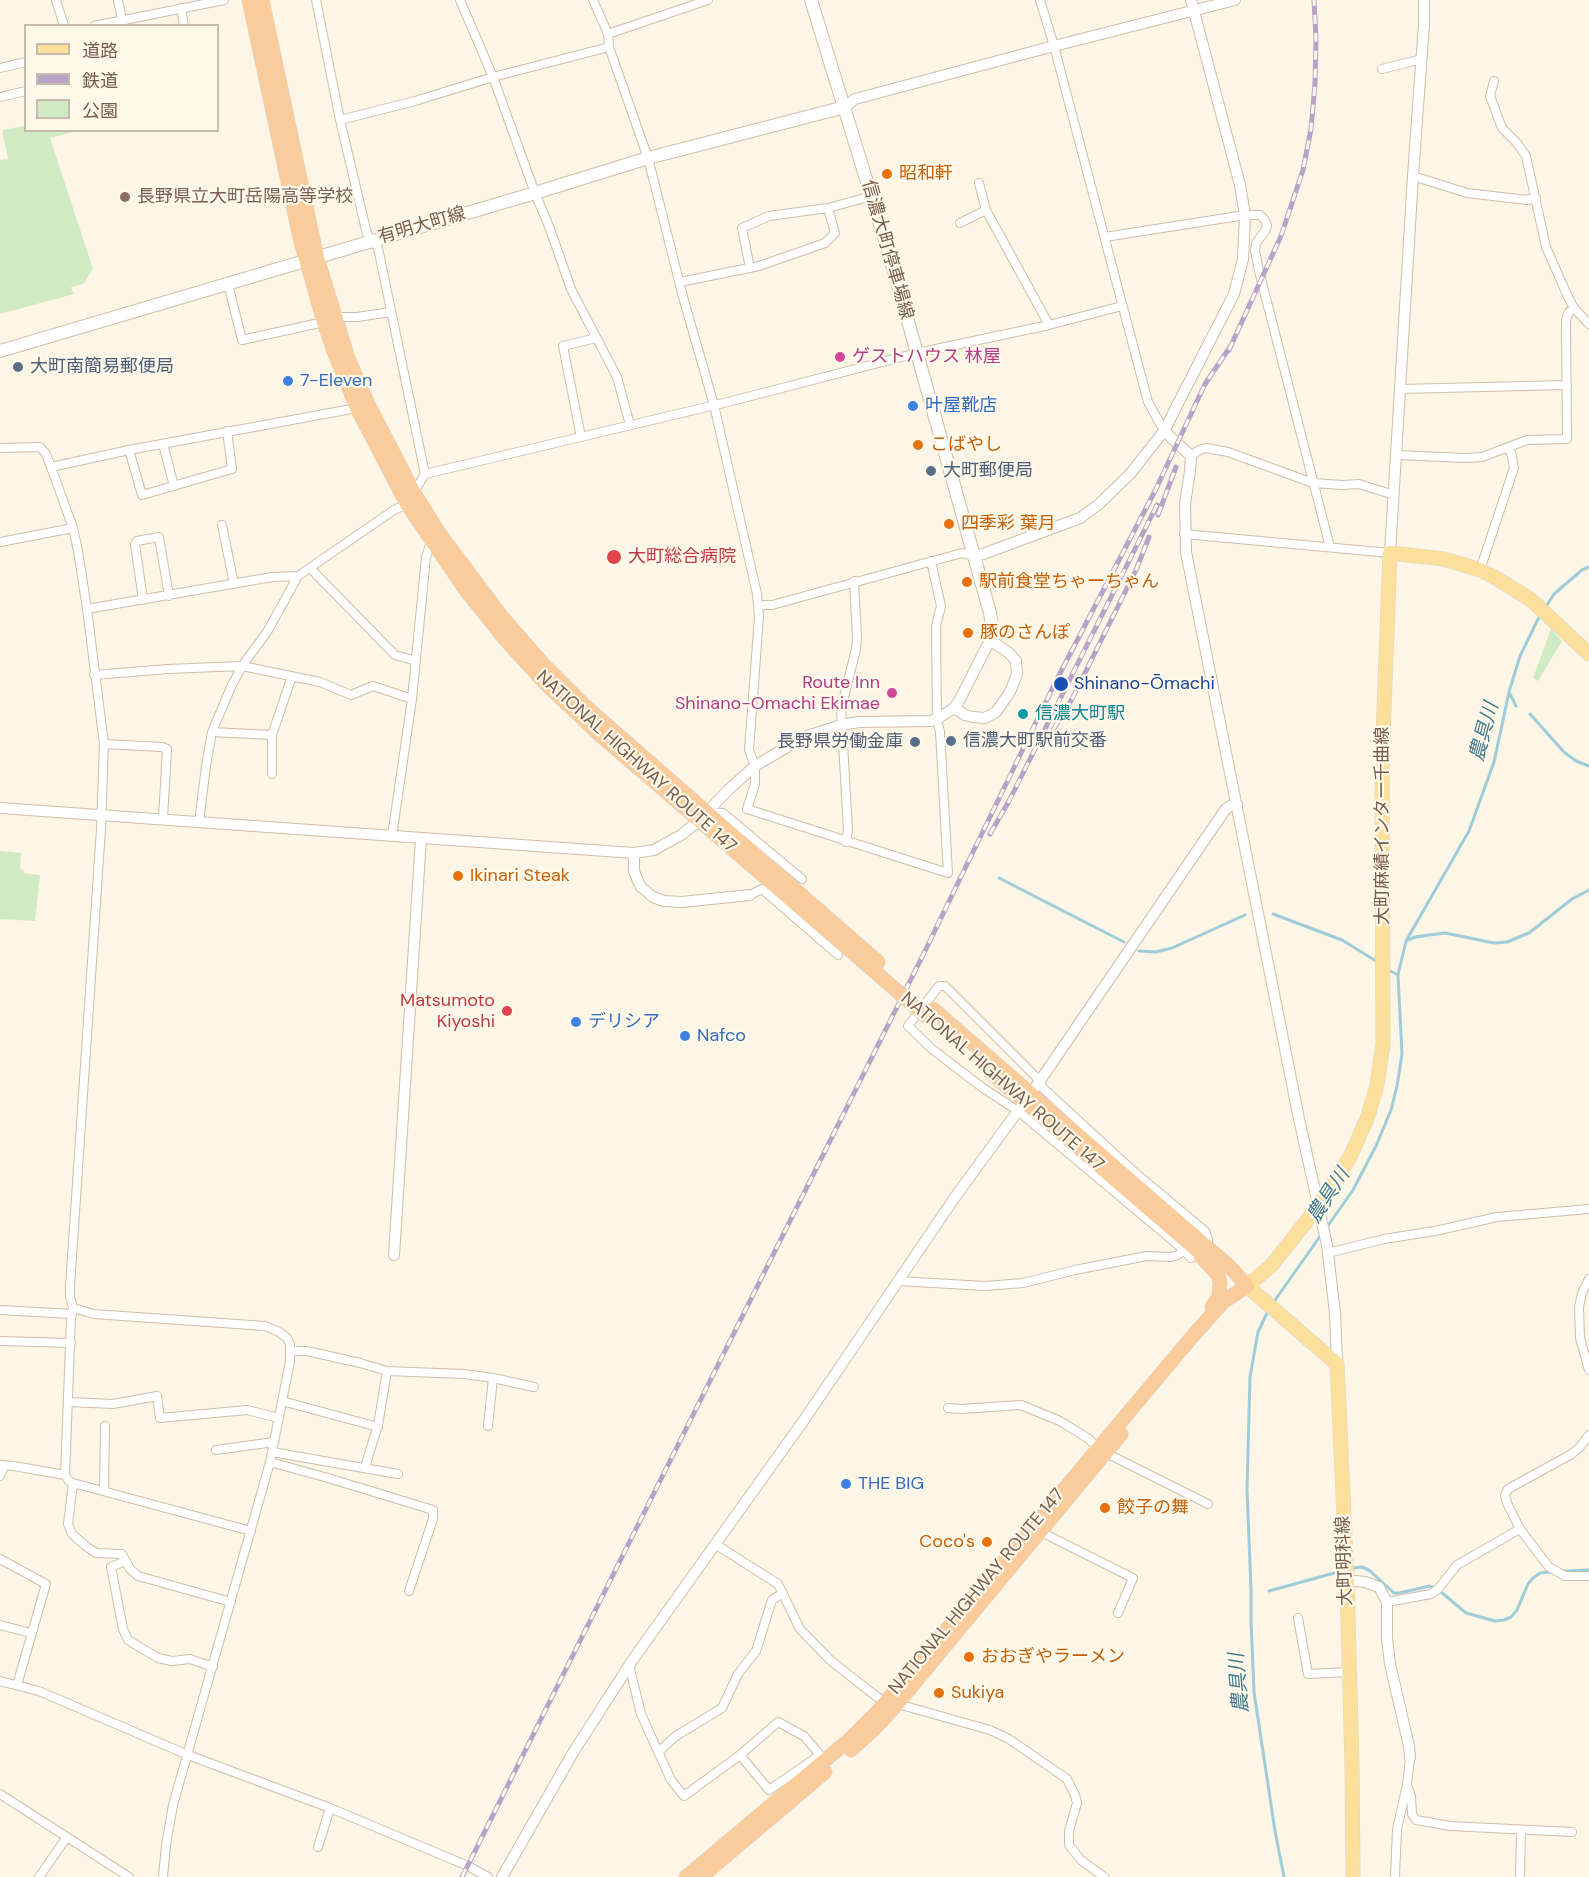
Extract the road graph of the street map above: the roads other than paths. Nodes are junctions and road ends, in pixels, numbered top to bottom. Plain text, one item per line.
1 (56, 0) edge
2 (118, 0) edge
3 (224, 0) edge
4 (249, 0) edge
5 (262, 0) edge
6 (316, 0) edge
7 (460, 0) edge
8 (593, 0) edge
9 (708, 0) edge
10 (811, 0) edge
11 (1040, 0) edge
12 (1235, 0) edge
13 (1424, 0) edge
14 (1192, 5) edge
15 (181, 8) junction
16 (122, 23) edge
17 (63, 24) edge
18 (184, 24) edge
19 (608, 34) junction
20 (1054, 46) junction
21 (609, 47) junction
22 (1422, 59) junction
23 (24, 62) edge
24 (0, 68) edge
25 (1382, 69) dead end
26 (493, 77) junction
27 (1494, 81) dead end
28 (24, 91) edge
29 (0, 97) edge
30 (845, 108) junction
31 (340, 120) junction
32 (648, 158) junction
33 (1413, 176) junction
34 (979, 183) dead end
35 (535, 193) junction
36 (872, 196) junction
37 (1536, 198) junction
38 (828, 208) junction
39 (986, 210) junction
40 (1245, 214) junction
41 (960, 223) dead end
42 (1105, 237) junction
43 (372, 241) junction
44 (311, 259) junction
45 (750, 268) junction
46 (680, 282) junction
47 (228, 284) junction
48 (1122, 306) junction
49 (1574, 308) junction
50 (391, 312) junction
51 (329, 320) junction
52 (1589, 324) edge
53 (1049, 325) junction
54 (596, 338) junction
55 (0, 351) edge
56 (917, 353) junction
57 (1567, 385) junction
58 (1400, 389) junction
59 (714, 405) junction
60 (357, 408) junction
61 (630, 425) junction
62 (227, 431) junction
63 (1164, 431) junction
64 (582, 437) junction
65 (163, 444) junction
66 (0, 448) edge
67 (1509, 448) junction
68 (129, 450) junction
69 (1397, 454) junction
70 (1191, 456) junction
71 (51, 467) junction
72 (425, 474) junction
73 (1313, 483) junction
74 (174, 486) junction
75 (1394, 495) junction
76 (410, 499) junction
77 (222, 525) dead end
78 (72, 528) junction
79 (1184, 534) junction
80 (435, 536) junction
81 (0, 542) edge
82 (1330, 547) junction
83 (1390, 553) junction
84 (974, 555) junction
85 (931, 561) junction
86 (310, 568) junction
87 (1480, 570) junction
88 (298, 576) junction
89 (854, 581) junction
90 (234, 584) junction
91 (169, 596) junction
92 (143, 600) junction
93 (758, 605) junction
94 (87, 609) junction
95 (990, 640) junction
96 (1589, 654) edge
97 (416, 661) junction
98 (242, 666) junction
99 (94, 675) junction
100 (292, 676) junction
101 (412, 699) junction
102 (954, 708) junction
103 (937, 719) junction
104 (841, 725) junction
105 (212, 732) junction
106 (272, 735) junction
107 (104, 744) junction
108 (754, 766) junction
109 (272, 774) dead end
110 (1237, 804) junction
111 (0, 807) edge
112 (102, 815) junction
113 (704, 816) junction
114 (163, 818) junction
115 (199, 822) junction
116 (392, 836) junction
117 (421, 838) junction
118 (846, 842) junction
119 (634, 853) junction
120 (802, 879) dead end
121 (750, 895) joint
122 (838, 955) dead end
123 (1037, 1085) junction
124 (1019, 1109) junction
125 (1320, 1209) junction
126 (1589, 1209) edge
127 (1327, 1248) junction
128 (1202, 1249) junction
129 (1184, 1250) junction
130 (394, 1255) dead end
131 (1589, 1279) edge
132 (898, 1281) junction
133 (1247, 1286) junction
134 (0, 1310) edge
135 (73, 1311) junction
136 (1191, 1338) junction
137 (0, 1341) edge
138 (71, 1343) junction
139 (291, 1351) junction
140 (1337, 1364) junction
141 (1589, 1370) edge
142 (387, 1371) junction
143 (494, 1378) junction
144 (534, 1387) dead end
145 (282, 1401) junction
146 (69, 1402) junction
147 (948, 1408) dead end
148 (279, 1418) junction
149 (105, 1426) dead end
150 (488, 1426) dead end
151 (378, 1427) junction
152 (1589, 1435) edge
153 (273, 1447) junction
154 (216, 1450) dead end
155 (1102, 1450) junction
156 (270, 1462) junction
157 (2, 1465) edge
158 (365, 1467) junction
159 (398, 1474) dead end
160 (65, 1475) junction
161 (0, 1476) edge
162 (74, 1483) junction
163 (104, 1491) junction
164 (1208, 1504) dead end
165 (1520, 1529) junction
166 (1041, 1530) junction
167 (251, 1531) junction
168 (715, 1544) junction
169 (0, 1559) edge
170 (125, 1562) junction
171 (1589, 1576) edge
172 (1347, 1580) junction
173 (409, 1591) dead end
174 (783, 1593) junction
175 (231, 1602) junction
176 (1387, 1602) junction
177 (1118, 1613) dead end
178 (1298, 1618) dead end
179 (0, 1624) edge
180 (31, 1633) junction
181 (629, 1665) junction
182 (213, 1666) junction
183 (1349, 1672) junction
184 (0, 1681) edge
185 (17, 1685) junction
186 (892, 1703) junction
187 (658, 1752) junction
188 (188, 1755) junction
189 (740, 1755) junction
190 (1410, 1758) joint
191 (1407, 1785) junction
192 (0, 1794) edge
193 (330, 1808) junction
194 (1521, 1830) junction
195 (1572, 1832) dead end
196 (67, 1837) junction
197 (318, 1847) dead end
198 (39, 1877) edge
199 (129, 1877) edge
200 (163, 1877) edge
201 (488, 1877) edge
202 (502, 1877) edge
203 (686, 1877) edge
204 (701, 1877) edge
205 (1104, 1877) edge
206 (1353, 1877) edge
207 (1395, 1877) edge
208 (1520, 1877) edge

1 - 17 street
2 - 16 street
3 - 15 street
4 - 44 highway, NATIONAL HIGHWAY ROUTE 147
5 - 44 highway, NATIONAL HIGHWAY ROUTE 147
6 - 31 street
7 - 26 street
8 - 19 street
9 - 19 street
10 - 30 main road, 信濃大町停車場線
11 - 20 street
12 - 14 street
13 - 22 street
14 - 20 street
14 - 40 street
15 - 16 street
15 - 18 street
19 - 21 street
20 - 30 street
20 - 42 street
21 - 26 street
21 - 32 street
22 - 25 street
22 - 33 street
23 - 24 street
26 - 31 street
26 - 35 street
27 - 37 street
28 - 29 street
30 - 32 main road, 有明大町線
30 - 36 main road, 信濃大町停車場線
31 - 43 street
32 - 35 main road, 有明大町線
32 - 46 street
33 - 37 street
33 - 58 street
34 - 39 street
35 - 43 main road, 有明大町線
35 - 54 street
36 - 38 street
36 - 56 main road, 信濃大町停車場線
37 - 49 street
38 - 45 street
38 - 45 street
39 - 41 street
39 - 53 street
40 - 42 street
40 - 63 street
40 - 73 street
42 - 48 street
43 - 44 main road, 有明大町線
43 - 50 street
44 - 47 main road, 有明大町線
44 - 51 highway, NATIONAL HIGHWAY ROUTE 147
45 - 46 street
46 - 59 street
47 - 51 street
47 - 55 main road, 有明大町線
48 - 53 street
48 - 63 street
49 - 52 street
49 - 57 street
50 - 51 street
50 - 72 street
51 - 60 highway, NATIONAL HIGHWAY ROUTE 147
51 - 76 highway, NATIONAL HIGHWAY ROUTE 147
53 - 56 street
54 - 61 street
54 - 64 street
56 - 59 street
56 - 84 main road, 信濃大町停車場線
57 - 58 street
57 - 67 street
58 - 69 street
59 - 61 street
59 - 93 street
60 - 62 street
60 - 76 highway, NATIONAL HIGHWAY ROUTE 147
61 - 64 street
62 - 65 street
62 - 74 street
63 - 70 street
63 - 84 street
64 - 72 street
65 - 68 street
65 - 74 street
66 - 71 street
67 - 69 street
67 - 87 street
68 - 71 street
68 - 74 street
69 - 75 street
70 - 73 street
70 - 79 street
71 - 78 street
72 - 76 street
73 - 75 street
73 - 82 street
75 - 83 street
76 - 80 highway, NATIONAL HIGHWAY ROUTE 147
76 - 86 street
77 - 90 street
78 - 81 street
78 - 94 street
79 - 82 street
79 - 110 street
80 - 97 street
80 - 113 highway, NATIONAL HIGHWAY ROUTE 147
82 - 83 street
83 - 87 main road
83 - 125 main road, 大町麻績インター千曲線
84 - 85 street
84 - 95 main road, 信濃大町停車場線
85 - 89 street
85 - 103 street
86 - 88 street
86 - 97 street
87 - 96 main road
88 - 90 street
88 - 98 street
89 - 93 street
89 - 104 street
90 - 91 street
91 - 92 street
91 - 92 street
92 - 94 street
93 - 108 street
94 - 99 street
95 - 102 street
95 - 102 street
97 - 101 street
98 - 99 street
98 - 100 street
98 - 105 street
99 - 107 street
100 - 101 street
100 - 106 street
101 - 116 street
102 - 103 street
103 - 104 street
103 - 118 street
104 - 108 street
104 - 118 street
105 - 106 street
105 - 115 street
106 - 109 street
107 - 112 street
107 - 114 street
108 - 113 street
108 - 118 street
110 - 123 street
110 - 125 street
111 - 112 street
112 - 114 street
112 - 135 street
113 - 119 street
113 - 120 street
113 - 128 highway, NATIONAL HIGHWAY ROUTE 147
114 - 115 street
115 - 116 street
116 - 117 street
117 - 119 street
117 - 130 street
119 - 121 street
121 - 122 street
123 - 124 street
123 - 128 street
124 - 129 street
124 - 132 street
125 - 127 street
125 - 133 main road, 大町麻績インター千曲線
126 - 127 street
127 - 140 street
128 - 129 street
128 - 133 highway, NATIONAL HIGHWAY ROUTE 147
128 - 136 highway
129 - 132 street
131 - 141 street
132 - 168 street
133 - 136 highway, NATIONAL HIGHWAY ROUTE 147
133 - 140 main road
133 - 155 highway, NATIONAL HIGHWAY ROUTE 147
134 - 135 street
135 - 138 street
135 - 139 street
136 - 155 highway, NATIONAL HIGHWAY ROUTE 147
137 - 138 street
138 - 146 street
139 - 142 street
139 - 145 street
140 - 172 main road, 大町明科線
142 - 143 street
142 - 151 street
143 - 144 street
143 - 150 street
145 - 148 street
145 - 151 street
146 - 148 street
146 - 160 street
147 - 155 street
148 - 153 street
149 - 163 street
151 - 158 street
152 - 165 street
153 - 154 street
153 - 156 street
153 - 158 street
155 - 164 street
155 - 166 highway, NATIONAL HIGHWAY ROUTE 147
155 - 186 highway, NATIONAL HIGHWAY ROUTE 147
156 - 167 street
156 - 173 street
157 - 160 street
157 - 161 street
158 - 159 street
160 - 162 street
162 - 163 street
162 - 170 street
163 - 167 street
165 - 171 street
165 - 176 street
166 - 177 street
166 - 186 highway, NATIONAL HIGHWAY ROUTE 147
167 - 175 street
168 - 174 street
168 - 181 street
169 - 180 street
170 - 175 street
170 - 182 street
172 - 176 street
172 - 183 main road, 大町明科線
174 - 186 street
174 - 187 street
175 - 182 street
176 - 190 street
178 - 183 street
179 - 180 street
180 - 185 street
181 - 187 street
181 - 202 street
182 - 188 street
183 - 206 main road, 大町明科線
184 - 185 street
185 - 188 street
186 - 203 highway, NATIONAL HIGHWAY ROUTE 147
186 - 204 highway, NATIONAL HIGHWAY ROUTE 147
186 - 205 street
187 - 189 street
188 - 193 street
188 - 200 street
189 - 189 street
190 - 191 street
191 - 194 street
191 - 207 street
192 - 196 street
193 - 197 street
193 - 201 street
194 - 195 street
194 - 208 street
196 - 198 street
196 - 199 street

